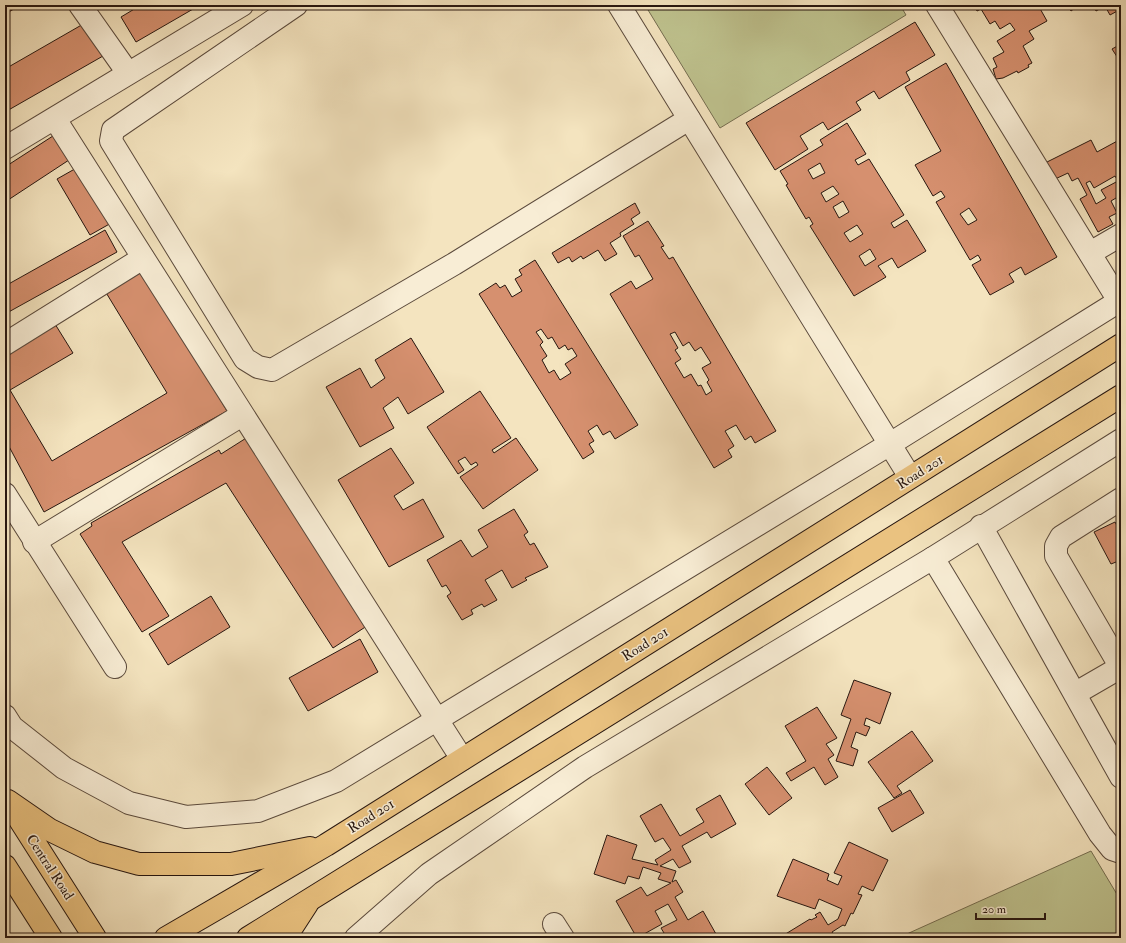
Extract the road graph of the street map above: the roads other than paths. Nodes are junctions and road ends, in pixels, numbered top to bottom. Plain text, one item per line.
1 (80, 5) edge
2 (242, 5) edge
3 (296, 5) edge
4 (619, 5) edge
5 (937, 5) edge
6 (128, 73) junction
7 (55, 119) junction
8 (689, 119) junction
9 (5, 148) edge
10 (1121, 235) edge
11 (1090, 253) junction
12 (143, 258) junction
13 (1120, 300) edge
14 (5, 344) edge
15 (1121, 345) edge
16 (1121, 396) edge
17 (242, 415) junction
18 (1121, 440) edge
19 (890, 444) junction
20 (910, 477) junction
21 (5, 494) edge
22 (1121, 499) edge
23 (981, 526) junction
24 (34, 542) junction
25 (933, 558) junction
26 (1121, 667) edge
27 (115, 668) dead end
28 (1076, 693) junction
29 (5, 716) edge
30 (437, 719) junction
31 (462, 759) junction
32 (1121, 777) edge
33 (7, 799) edge
34 (326, 845) junction
35 (1121, 852) edge
36 (5, 866) edge
37 (311, 898) junction
38 (51, 938) edge
39 (95, 938) edge
40 (166, 938) edge
41 (248, 938) edge
42 (285, 938) edge
43 (356, 938) edge

1 - 6 street
2 - 6 street
3 - 8 street
4 - 8 street
5 - 11 street
6 - 7 street
7 - 9 street
7 - 12 street
8 - 19 street
10 - 11 street
11 - 13 street
12 - 14 street
12 - 17 street
13 - 19 street
15 - 20 main road, Road 201
16 - 37 main road
17 - 24 street
17 - 30 street
18 - 23 street
19 - 20 street
19 - 30 street
20 - 31 main road, Road 201
21 - 24 street
22 - 26 street
23 - 25 street
23 - 28 street
24 - 27 street
25 - 35 street
25 - 43 street
26 - 28 street
28 - 32 street
29 - 30 street
30 - 31 street
31 - 34 main road, Road 201
33 - 34 main road
33 - 39 main road, Central Road
34 - 40 main road, Road 201
36 - 38 main road
37 - 41 main road
37 - 42 main road

